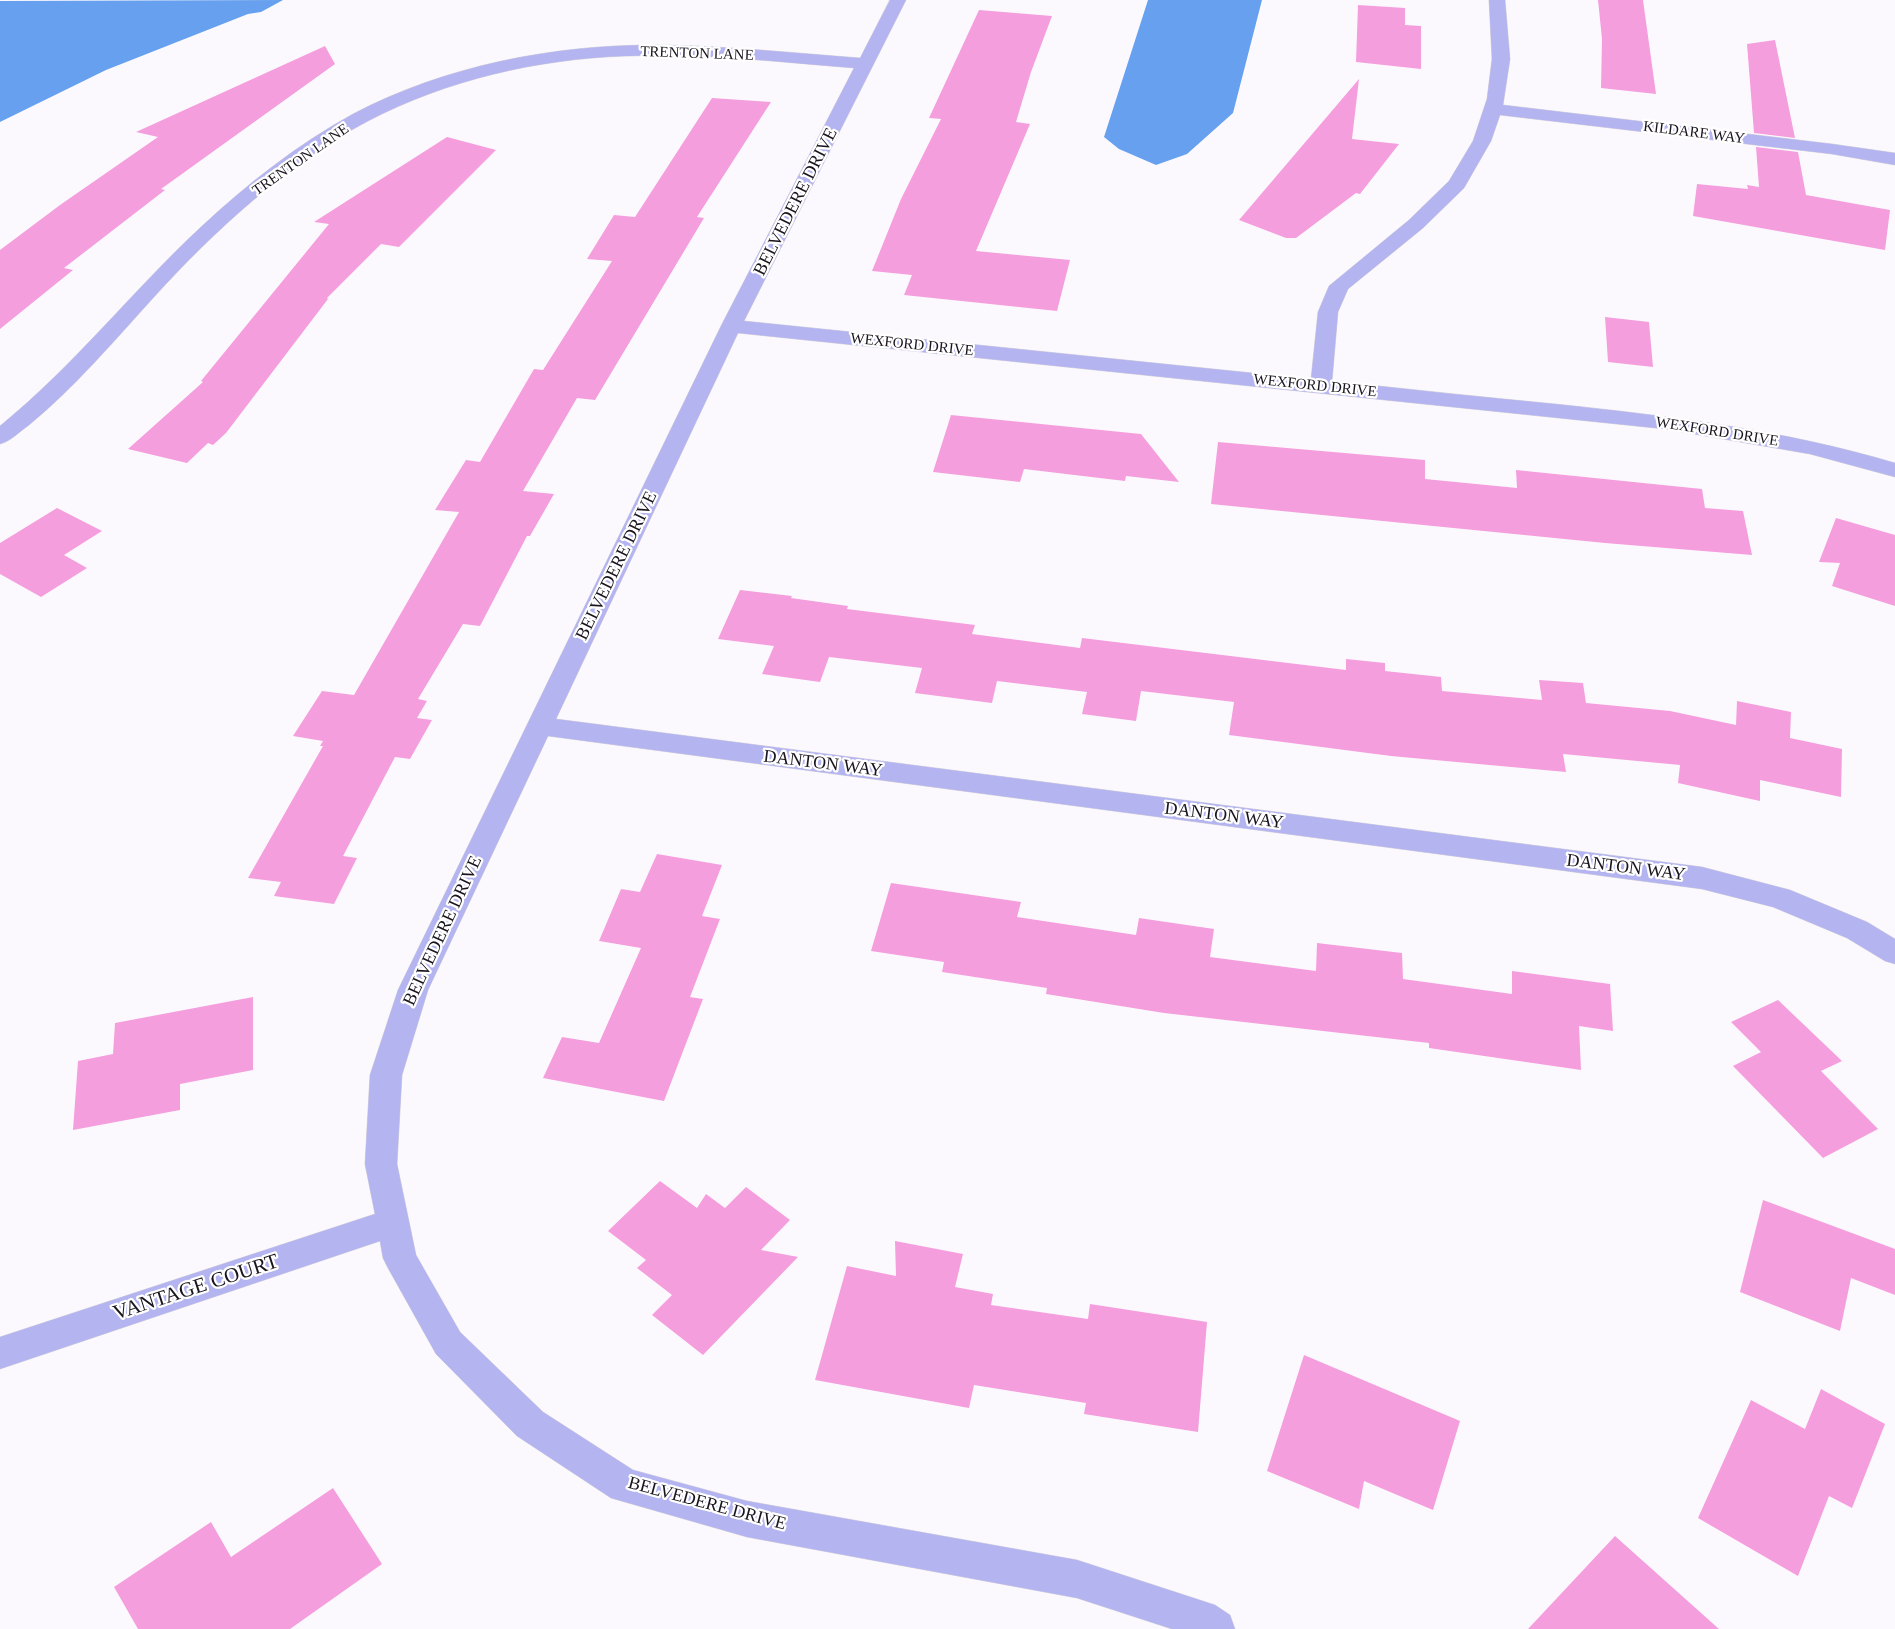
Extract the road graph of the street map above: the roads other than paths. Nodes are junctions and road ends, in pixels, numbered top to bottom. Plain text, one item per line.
1 (898, 0) edge
2 (1497, 0) edge
3 (866, 64) junction
4 (1493, 109) junction
5 (1895, 159) edge
6 (731, 326) junction
7 (1321, 387) junction
8 (0, 437) edge
9 (1895, 470) edge
10 (540, 726) junction
11 (1895, 953) edge
12 (393, 1222) junction
13 (0, 1353) edge
14 (1216, 1629) edge

1 - 3 street, BELVEDERE DRIVE
2 - 4 street
3 - 6 street, BELVEDERE DRIVE
3 - 8 street, TRENTON LANE
4 - 5 street, KILDARE WAY
4 - 7 street
6 - 7 street, WEXFORD DRIVE
6 - 10 street, BELVEDERE DRIVE
7 - 9 street, WEXFORD DRIVE
10 - 11 street, DANTON WAY
10 - 12 street, BELVEDERE DRIVE
12 - 13 street, VANTAGE COURT
12 - 14 street, BELVEDERE DRIVE

